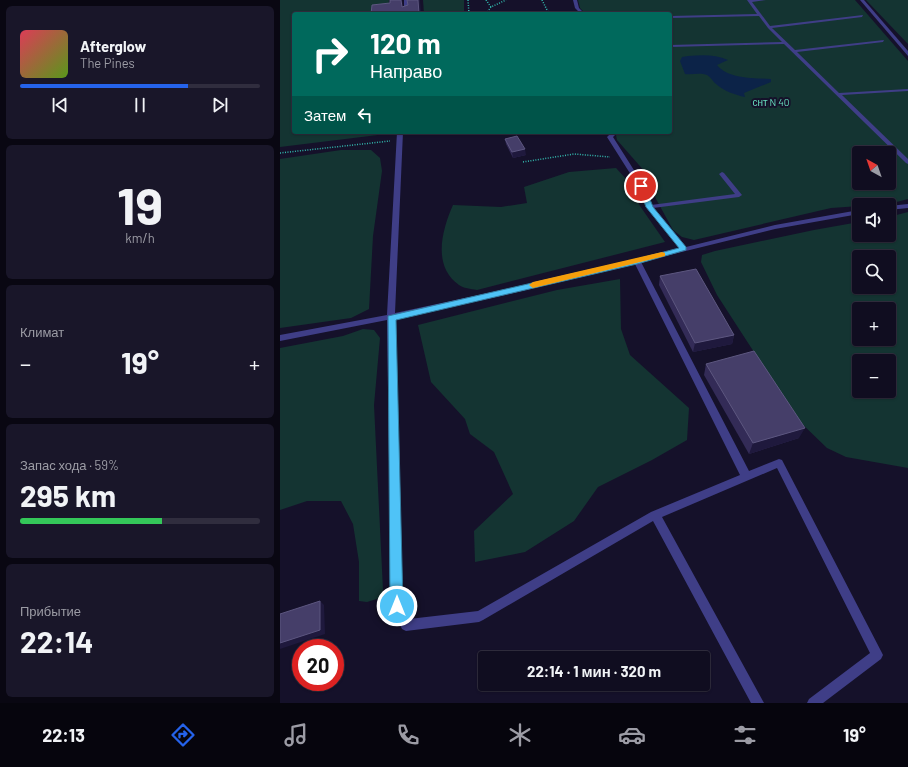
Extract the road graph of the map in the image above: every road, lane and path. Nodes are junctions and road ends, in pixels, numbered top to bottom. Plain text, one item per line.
1 (406, 0) edge
2 (468, 0) edge
3 (486, 0) edge
4 (506, 0) edge
5 (542, 0) edge
6 (575, 0) edge
7 (764, 0) edge
8 (862, 0) edge
9 (749, 1) edge
10 (491, 6) junction
11 (406, 12) edge
12 (470, 12) edge
13 (487, 12) edge
14 (547, 12) edge
15 (581, 12) edge
16 (758, 15) junction
17 (862, 16) dead end
18 (672, 17) edge
19 (770, 27) junction
20 (882, 41) dead end
21 (785, 43) junction
22 (672, 46) edge
23 (795, 51) junction
24 (908, 54) edge
25 (908, 90) edge
26 (839, 94) junction
27 (613, 134) edge
28 (399, 136) edge
29 (280, 153) edge
30 (623, 158) junction
31 (523, 162) dead end
32 (908, 162) edge
33 (722, 174) dead end
34 (908, 206) edge
35 (649, 207) junction
36 (896, 207) edge
37 (852, 213) edge
38 (684, 249) junction
39 (637, 261) junction
40 (391, 318) junction
41 (280, 338) edge
42 (746, 476) junction
43 (655, 515) junction
44 (758, 703) edge
45 (813, 703) edge

1 - 11 lane
2 - 12 path
3 - 10 path
4 - 10 path
5 - 14 path
6 - 15 lane
7 - 9 lane
8 - 24 street
9 - 16 lane
10 - 13 path
16 - 18 lane
16 - 19 lane
17 - 19 lane
19 - 21 lane
20 - 23 lane
21 - 22 lane
21 - 23 lane
23 - 26 lane
25 - 26 lane
26 - 32 lane
27 - 30 lane
28 - 29 path
28 - 40 lane
30 - 31 path
30 - 35 lane
33 - 35 lane
34 - 36 lane
35 - 38 lane
37 - 38 lane
38 - 39 lane
39 - 40 lane
39 - 42 lane
40 - 41 lane
40 - 43 lane
42 - 43 lane
42 - 45 lane
43 - 44 lane

